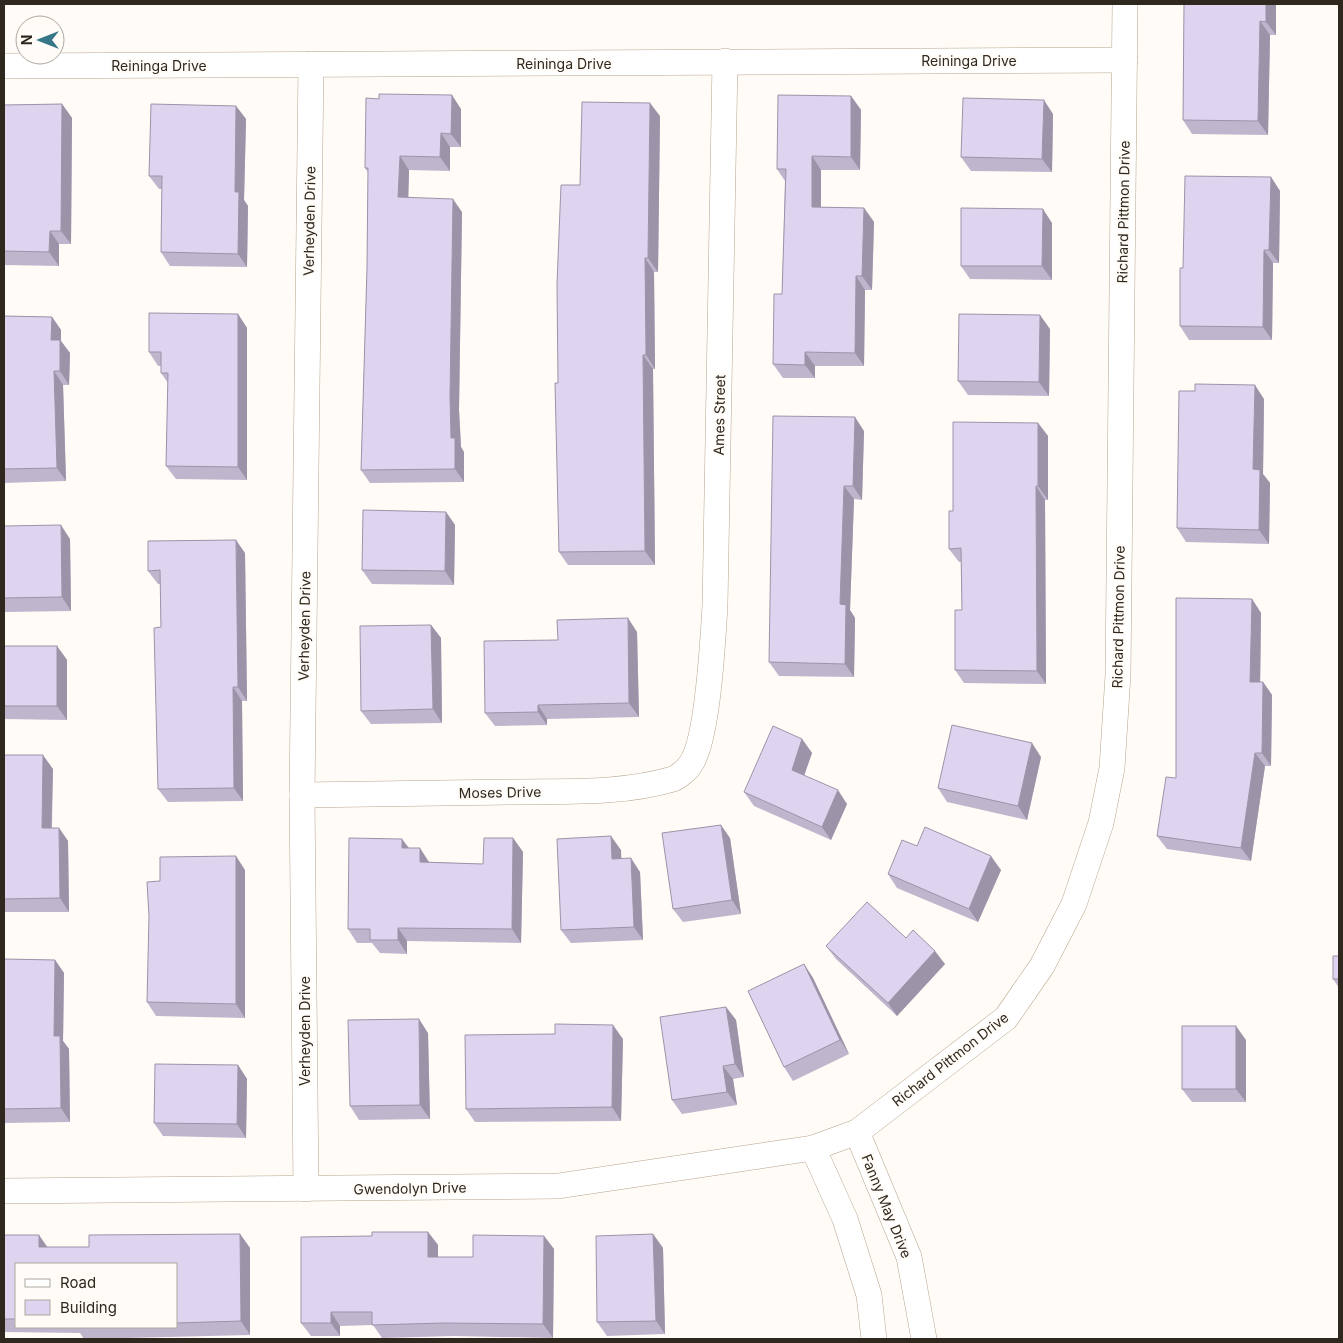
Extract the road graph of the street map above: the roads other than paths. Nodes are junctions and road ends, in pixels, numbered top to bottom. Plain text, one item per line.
1 (1125, 4) edge
2 (1125, 60) junction
3 (725, 62) junction
4 (311, 64) junction
5 (4, 66) edge
6 (690, 765) joint
7 (302, 794) junction
8 (857, 1132) junction
9 (813, 1148) junction
10 (306, 1189) junction
11 (4, 1191) edge
12 (874, 1339) edge
13 (924, 1339) edge

1 - 2 street, Richard Pittmon Drive
2 - 3 street, Reininga Drive
2 - 8 street, Richard Pittmon Drive
3 - 4 street, Reininga Drive
3 - 6 street, Ames Street
4 - 5 street, Reininga Drive
4 - 7 street, Verheyden Drive
6 - 7 street, Moses Drive
7 - 10 street, Verheyden Drive
8 - 9 street, Richard Pittmon Drive
8 - 13 street, Fanny May Drive
9 - 10 street, Gwendolyn Drive
9 - 12 street
10 - 11 street, Gwendolyn Drive

